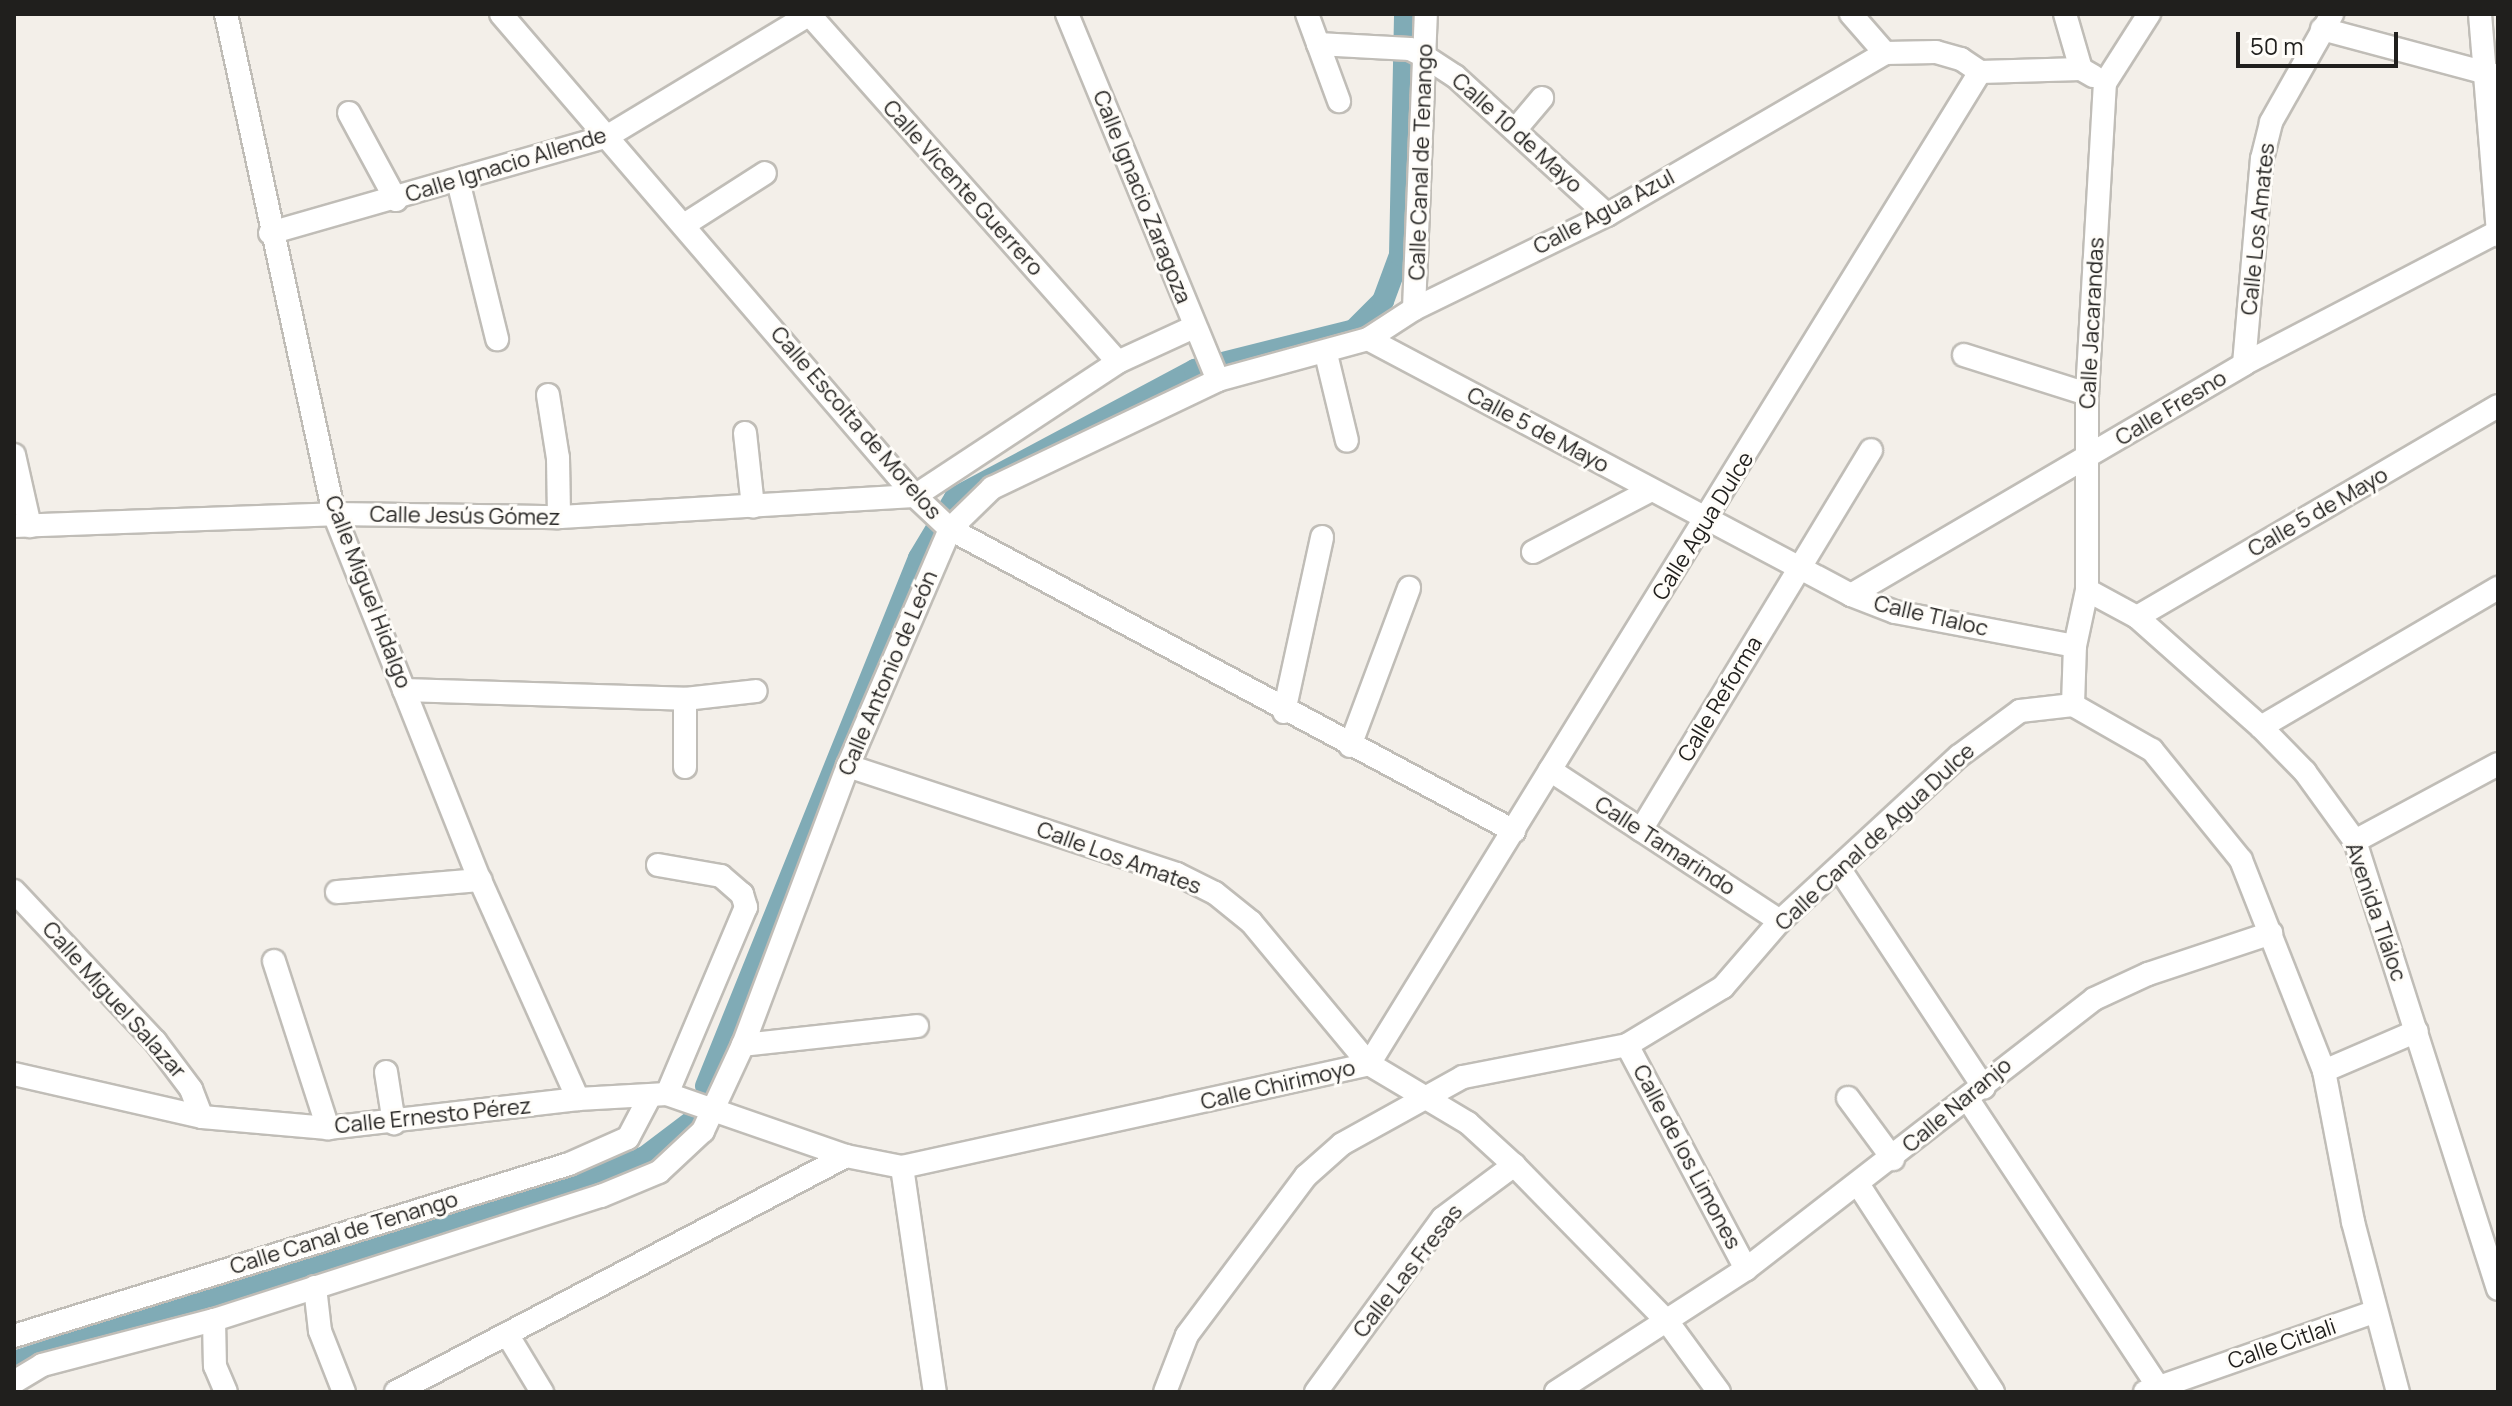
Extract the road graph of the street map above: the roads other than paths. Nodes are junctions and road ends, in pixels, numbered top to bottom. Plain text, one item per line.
1 (226, 14) edge
2 (501, 14) edge
3 (809, 14) edge
4 (1067, 14) edge
5 (1307, 14) edge
6 (1426, 14) edge
7 (1851, 14) edge
8 (2065, 14) edge
9 (2149, 14) edge
10 (2480, 14) edge
11 (2327, 22) edge
12 (1318, 44) junction
13 (1417, 52) junction
14 (1885, 53) junction
15 (2081, 69) junction
16 (1980, 72) junction
17 (2493, 75) edge
18 (2105, 83) junction
19 (1542, 98) dead end
20 (1339, 101) dead end
21 (349, 113) dead end
22 (1515, 130) junction
23 (608, 136) junction
24 (765, 173) dead end
25 (458, 181) junction
26 (396, 200) junction
27 (1607, 215) junction
28 (684, 225) junction
29 (270, 233) junction
30 (2498, 233) edge
31 (1414, 309) junction
32 (1196, 332) junction
33 (497, 339) dead end
34 (1368, 339) junction
35 (1326, 354) junction
36 (1964, 355) dead end
37 (1118, 362) junction
38 (2244, 364) junction
39 (1215, 373) junction
40 (2087, 394) junction
41 (548, 395) dead end
42 (2498, 406) edge
43 (745, 433) dead end
44 (1347, 441) dead end
45 (1871, 450) dead end
46 (14, 455) edge
47 (2088, 458) junction
48 (1651, 490) junction
49 (919, 500) junction
50 (753, 507) junction
51 (334, 514) junction
52 (559, 517) junction
53 (1707, 522) junction
54 (945, 525) junction
55 (22, 526) edge
56 (1322, 537) dead end
57 (1533, 552) dead end
58 (1799, 568) junction
59 (1409, 588) dead end
60 (2498, 588) edge
61 (2087, 590) junction
62 (1851, 595) junction
63 (2137, 617) junction
64 (2075, 646) junction
65 (404, 690) junction
66 (756, 691) dead end
67 (685, 699) junction
68 (2073, 705) junction
69 (1284, 712) junction
70 (2261, 727) junction
71 (1350, 746) junction
72 (2498, 764) edge
73 (848, 766) junction
74 (685, 767) dead end
75 (1550, 770) junction
76 (1641, 830) junction
77 (1514, 831) junction
78 (2355, 841) junction
79 (658, 865) dead end
80 (1839, 868) junction
81 (480, 880) junction
82 (14, 891) edge
83 (337, 892) dead end
84 (1780, 921) junction
85 (2271, 933) junction
86 (274, 961) dead end
87 (917, 1026) dead end
88 (2417, 1031) junction
89 (743, 1045) junction
90 (1627, 1045) junction
91 (1369, 1064) junction
92 (2324, 1071) junction
93 (386, 1072) dead end
94 (14, 1074) edge
95 (1976, 1094) junction
96 (1427, 1095) junction
97 (1848, 1098) dead end
98 (578, 1099) junction
99 (682, 1100) junction
100 (202, 1117) junction
101 (394, 1123) junction
102 (328, 1128) junction
103 (846, 1156) junction
104 (1893, 1159) junction
105 (1514, 1165) junction
106 (902, 1167) junction
107 (1858, 1184) junction
108 (1746, 1269) junction
109 (315, 1287) junction
110 (2498, 1289) edge
111 (2374, 1312) junction
112 (214, 1320) junction
113 (1667, 1321) junction
114 (507, 1334) junction
115 (14, 1336) edge
116 (14, 1382) edge
117 (2151, 1389) edge
118 (226, 1392) edge
119 (344, 1392) edge
120 (396, 1392) edge
121 (542, 1392) edge
122 (935, 1392) edge
123 (1165, 1392) edge
124 (1316, 1392) edge
125 (1556, 1392) edge
126 (1719, 1392) edge
127 (1993, 1392) edge
128 (2398, 1392) edge

1 - 29 street, Calle Miguel Hidalgo
2 - 23 street, Calle Escolta de Morelos
3 - 23 street, Calle Ignacio Allende
3 - 37 street, Calle Vicente Guerrero
4 - 32 street, Calle Ignacio Zaragoza
5 - 12 street
6 - 13 street, Calle Canal de Tenango
7 - 14 street
8 - 15 street
9 - 18 street, Calle Jacarandas
10 - 17 street
11 - 17 street
11 - 38 street, Calle Los Amates
12 - 13 street
12 - 20 street
13 - 22 street, Calle 10 de Mayo
13 - 31 street, Calle Canal de Tenango
14 - 16 street, Calle Agua Azul
14 - 27 street, Calle Agua Azul
15 - 16 street
15 - 18 street
16 - 53 street, Calle Agua Dulce
17 - 30 street
18 - 40 street, Calle Jacarandas
19 - 22 street
21 - 26 street
22 - 27 street, Calle 10 de Mayo
23 - 25 street, Calle Ignacio Allende
23 - 28 street, Calle Escolta de Morelos
24 - 28 street
25 - 26 street, Calle Ignacio Allende
25 - 33 street
26 - 29 street, Calle Ignacio Allende
27 - 31 street, Calle Agua Azul
28 - 49 street, Calle Escolta de Morelos
29 - 51 street, Calle Miguel Hidalgo
30 - 38 street, Calle Fresno
31 - 34 street, Calle Agua Azul
32 - 37 street
32 - 39 street, Calle Ignacio Zaragoza
34 - 35 street, Calle Agua Azul
34 - 48 street, Calle 5 de Mayo
35 - 39 street, Calle Agua Azul
35 - 44 street
36 - 40 street
37 - 49 street
38 - 47 street, Calle Fresno
39 - 54 street, Calle Antonio de León
40 - 47 street, Calle Jacarandas
41 - 52 street
42 - 63 street, Calle 5 de Mayo
43 - 50 street
45 - 58 street, Calle Reforma
46 - 55 street
47 - 61 street, Calle Jacarandas
47 - 62 street, Calle Fresno
48 - 53 street, Calle 5 de Mayo
48 - 57 street
49 - 50 street, Calle Jesús Gómez
49 - 54 street, Calle Escolta de Morelos
50 - 52 street, Calle Jesús Gómez
51 - 52 street, Calle Jesús Gómez
51 - 55 street, Calle Jesús Gómez
51 - 65 street, Calle Miguel Hidalgo
53 - 58 street, Calle Tlaloc
53 - 75 street, Calle Agua Dulce
54 - 69 street, Calle Escolta de Morelos
54 - 73 street, Calle Antonio de León
56 - 69 street
58 - 62 street, Calle Tlaloc
58 - 76 street, Calle Reforma
59 - 71 street
60 - 70 street
61 - 63 street, Avenida Tláloc
61 - 64 street, Calle Jacarandas
62 - 64 street, Calle Tlaloc
63 - 70 street, Avenida Tláloc
64 - 68 street, Calle Jacarandas
65 - 67 street
65 - 81 street, Calle Miguel Hidalgo
66 - 67 street
67 - 74 street
68 - 80 street, Calle Canal de Agua Dulce
68 - 85 street
69 - 71 street, Calle Escolta de Morelos
70 - 78 street, Avenida Tláloc
71 - 77 street, Calle Escolta de Morelos
72 - 78 street
73 - 89 street, Calle Antonio de León
73 - 91 street, Calle Los Amates
75 - 76 street, Calle Tamarindo
75 - 77 street, Calle Agua Dulce
76 - 84 street, Calle Tamarindo
77 - 91 street, Calle Agua Dulce
78 - 88 street, Avenida Tláloc
79 - 99 street
80 - 84 street, Calle Canal de Agua Dulce
80 - 95 street
81 - 83 street
81 - 98 street, Calle Miguel Hidalgo
82 - 100 street, Calle Miguel Salazar
84 - 90 street, Calle Canal de Agua Dulce
85 - 92 street
85 - 95 street, Calle Naranjo
86 - 102 street
87 - 89 street
88 - 92 street
88 - 110 street, Avenida Tláloc
89 - 99 street, Calle Antonio de León
90 - 96 street, Calle Canal de Agua Dulce
90 - 108 street, Calle de los Limones
91 - 96 street, Calle Chirimoyo
91 - 106 street, Calle Chirimoyo
92 - 111 street
93 - 101 street
94 - 100 street, Calle Ernesto Pérez
95 - 104 street, Calle Naranjo
95 - 117 street
96 - 105 street, Calle Chirimoyo
96 - 123 street, Calle Canal de Agua Dulce
97 - 104 street
98 - 99 street, Calle Ernesto Pérez
98 - 101 street, Calle Ernesto Pérez
99 - 103 street, Calle Ernesto Pérez
99 - 109 street
99 - 115 street, Calle Canal de Tenango
100 - 102 street, Calle Ernesto Pérez
101 - 102 street, Calle Ernesto Pérez
103 - 106 street, Calle Ernesto Pérez
103 - 114 street
104 - 107 street, Calle Naranjo
105 - 113 street, Calle Chirimoyo
105 - 124 street, Calle Las Fresas
106 - 122 street
107 - 108 street, Calle Naranjo
107 - 127 street
108 - 113 street, Calle Naranjo
109 - 112 street
109 - 119 street
111 - 117 street, Calle Citlali
111 - 128 street
112 - 116 street
112 - 118 street
113 - 125 street, Calle Naranjo
113 - 126 street, Calle Chirimoyo
114 - 120 street
114 - 121 street

